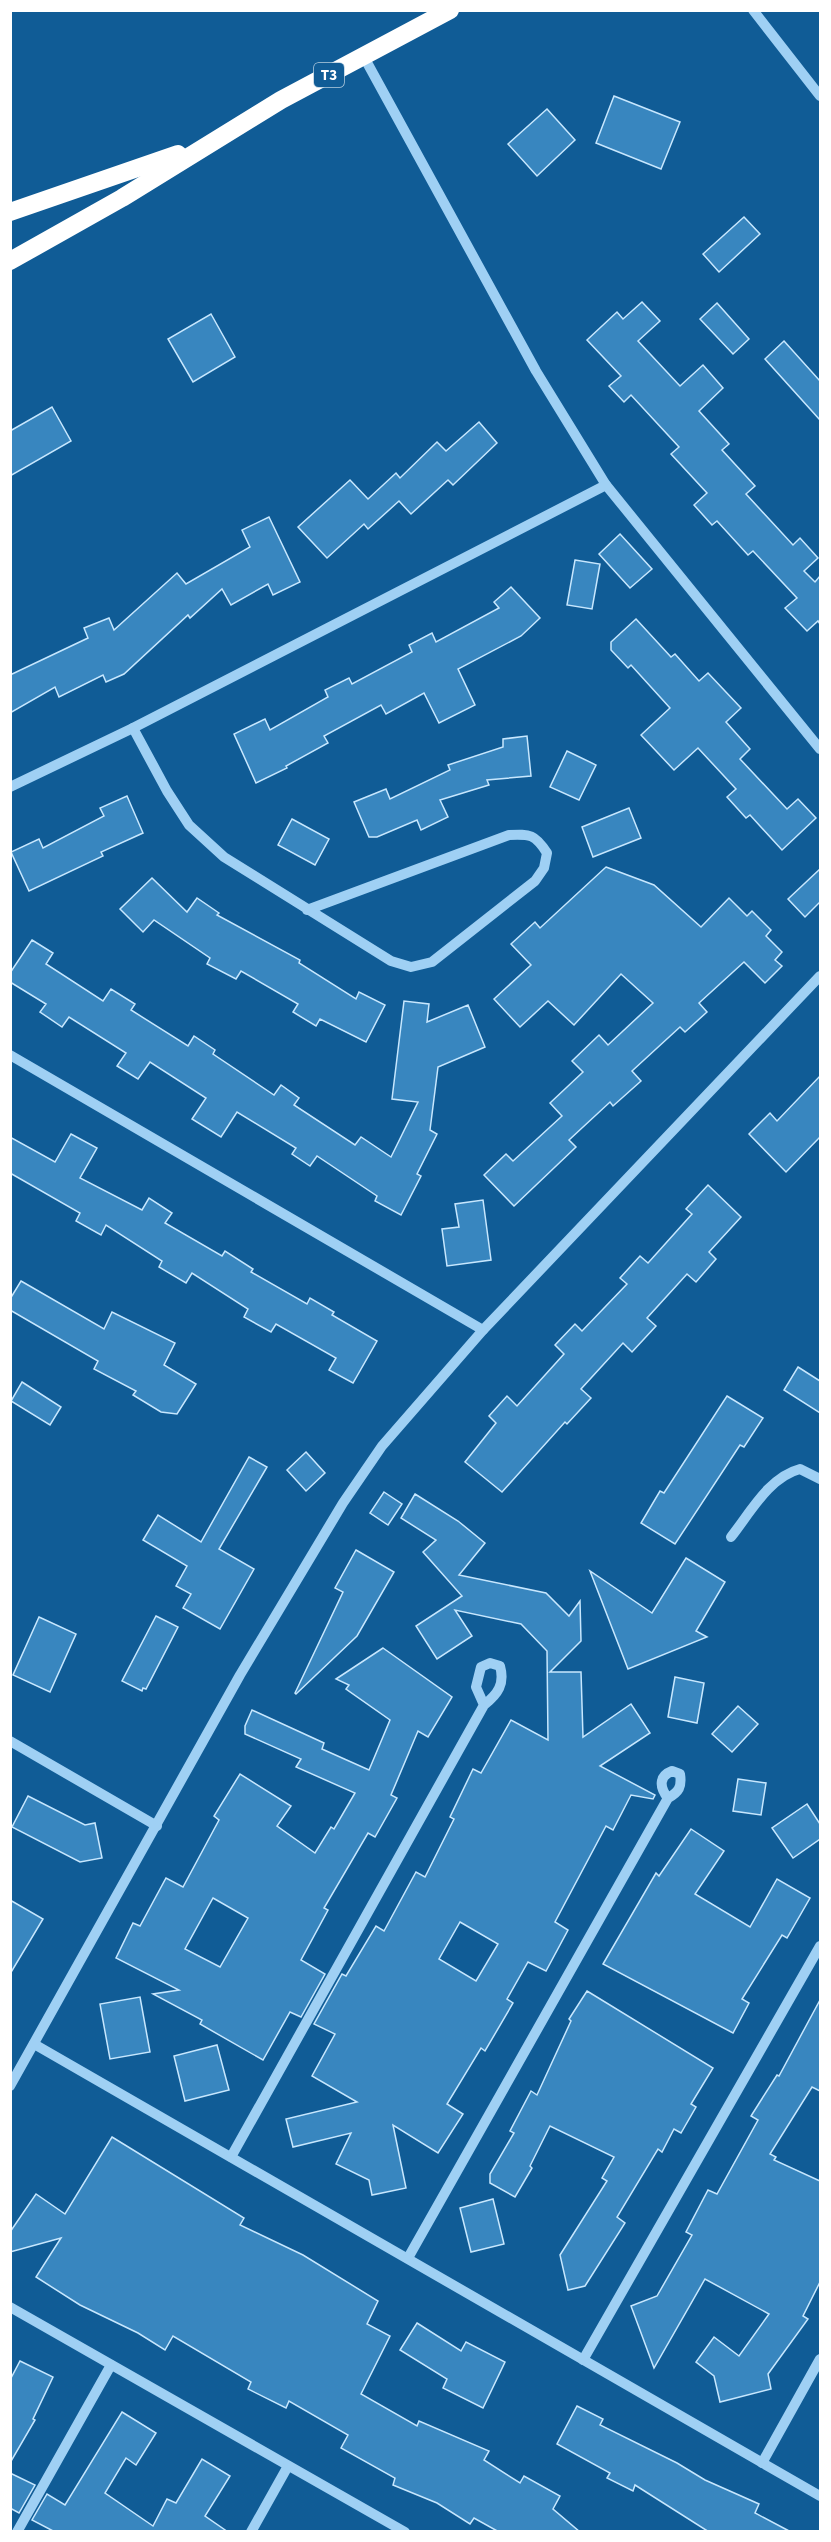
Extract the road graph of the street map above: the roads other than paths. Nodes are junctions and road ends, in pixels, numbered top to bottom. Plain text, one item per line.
1 (450, 10) edge
2 (753, 10) edge
3 (364, 57) junction
4 (820, 96) edge
5 (211, 142) junction
6 (10, 212) edge
7 (10, 261) edge
8 (606, 485) junction
9 (133, 728) junction
10 (820, 749) edge
11 (10, 788) edge
12 (307, 910) junction
13 (820, 976) edge
14 (10, 1055) edge
15 (483, 1330) junction
16 (820, 1479) edge
17 (731, 1537) dead end
18 (484, 1705) dead end
19 (10, 1741) edge
20 (668, 1798) dead end
21 (157, 1826) junction
22 (820, 1946) edge
23 (34, 2044) junction
24 (10, 2086) edge
25 (231, 2157) junction
26 (408, 2258) junction
27 (10, 2307) edge
28 (820, 2359) edge
29 (583, 2360) junction
30 (111, 2364) junction
31 (762, 2463) junction
32 (288, 2466) junction
33 (820, 2496) edge
34 (17, 2532) edge
35 (250, 2532) edge
36 (405, 2532) edge

1 - 3 highway, T3
2 - 4 street
3 - 5 highway, T3
3 - 8 street
5 - 6 highway, T3
5 - 7 highway, T3
8 - 9 street
8 - 10 street
9 - 11 street
9 - 12 street
12 - 12 street
13 - 15 street
14 - 15 street
15 - 21 street
16 - 17 street
18 - 25 street
19 - 21 street
20 - 26 street
21 - 23 street
22 - 29 street
23 - 24 street
23 - 25 street
25 - 26 street
26 - 29 street
27 - 30 street
28 - 31 street
29 - 31 street
30 - 32 street
30 - 34 street
31 - 33 street
32 - 35 street
32 - 36 street

